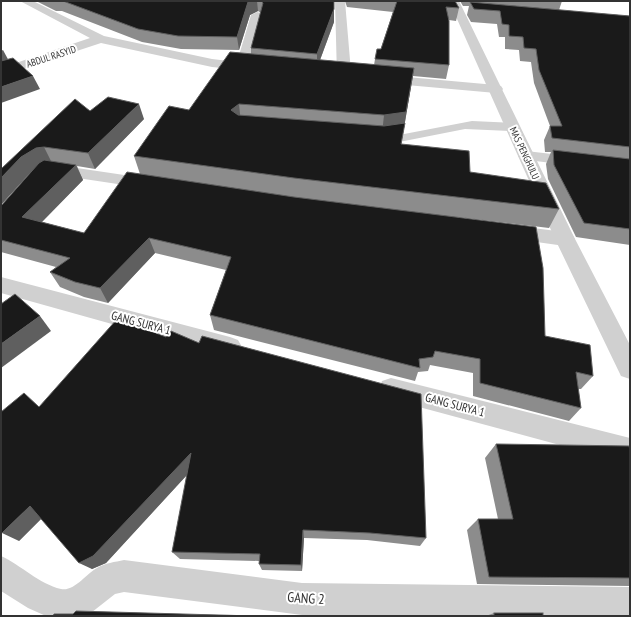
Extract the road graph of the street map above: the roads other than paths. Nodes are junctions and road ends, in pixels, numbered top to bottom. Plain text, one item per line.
1 (53, 1) edge
2 (340, 1) edge
3 (31, 4) edge
4 (462, 8) edge
5 (257, 15) dead end
6 (100, 39) junction
7 (242, 66) junction
8 (266, 68) edge
9 (1, 72) edge
10 (328, 74) edge
11 (344, 76) junction
12 (496, 89) junction
13 (513, 127) junction
14 (366, 139) edge
15 (526, 156) junction
16 (630, 168) edge
17 (36, 179) edge
18 (165, 186) edge
19 (494, 230) edge
20 (565, 239) junction
21 (1, 285) edge
22 (249, 352) edge
23 (630, 369) edge
24 (371, 384) edge
25 (630, 451) edge
26 (1, 572) edge
27 (630, 603) edge

1 - 3 street
2 - 11 street
3 - 6 street
4 - 12 street, MAS PENGHULU
5 - 7 street
6 - 7 street
6 - 9 street, ABDUL RASYID
7 - 8 street
10 - 11 street
11 - 12 street
12 - 13 street, MAS PENGHULU
13 - 14 lane
13 - 15 street, MAS PENGHULU
15 - 16 street
15 - 20 street, MAS PENGHULU
17 - 18 street
19 - 20 street
20 - 23 street, MAS PENGHULU
21 - 22 street, GANG SURYA 1
24 - 25 street, GANG SURYA 1
26 - 27 street, GANG 2

